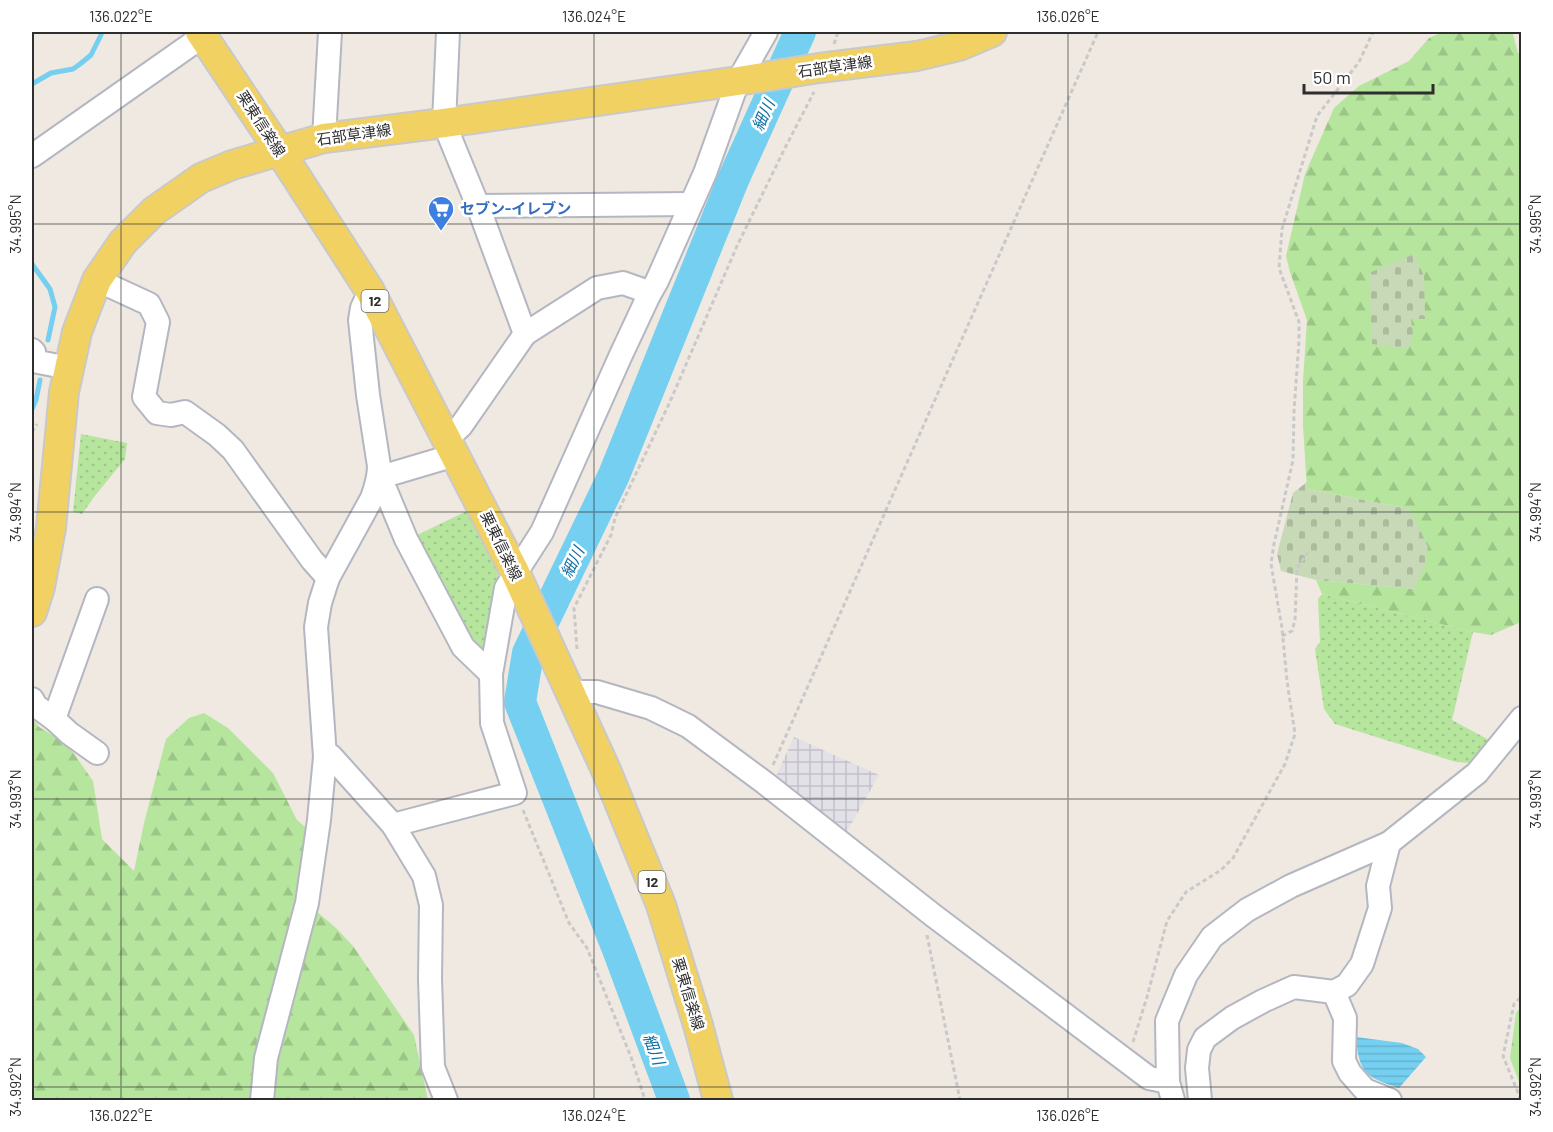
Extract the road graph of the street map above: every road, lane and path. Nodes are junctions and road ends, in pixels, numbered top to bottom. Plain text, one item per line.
1 (330, 32) edge
2 (448, 32) edge
3 (766, 32) edge
4 (838, 32) edge
5 (992, 32) edge
6 (1098, 32) edge
7 (1373, 32) edge
8 (202, 34) edge
9 (823, 68) junction
10 (743, 80) junction
11 (444, 123) junction
12 (324, 138) junction
13 (279, 150) junction
14 (32, 156) edge
15 (690, 204) junction
16 (478, 206) junction
17 (97, 280) junction
18 (370, 291) junction
19 (650, 295) junction
20 (525, 334) junction
21 (32, 350) edge
22 (69, 368) junction
23 (451, 447) junction
24 (378, 480) junction
25 (1308, 552) dead end
26 (328, 578) junction
27 (518, 580) junction
28 (97, 599) dead end
29 (32, 612) edge
30 (1282, 636) junction
31 (570, 672) junction
32 (491, 674) junction
33 (32, 699) edge
34 (1521, 718) edge
35 (54, 720) junction
36 (97, 753) dead end
37 (325, 757) junction
38 (765, 783) junction
39 (516, 793) junction
40 (393, 825) junction
41 (1389, 843) junction
42 (927, 934) dead end
43 (1334, 992) junction
44 (1521, 996) edge
45 (1126, 1061) junction
46 (1170, 1091) edge
47 (262, 1101) edge
48 (446, 1101) edge
49 (645, 1101) edge
50 (718, 1101) edge
51 (960, 1101) edge
52 (1200, 1101) edge
53 (1390, 1101) edge
54 (1521, 1101) edge

1 - 12 street
2 - 11 street
3 - 10 street
4 - 9 path
5 - 9 main road, 石部草津線
6 - 38 path
7 - 30 path
8 - 13 main road, 栗東信楽線 / 12
8 - 14 street
9 - 10 main road, 石部草津線
9 - 31 path
10 - 11 main road, 石部草津線
10 - 15 street
11 - 12 main road, 石部草津線
11 - 16 street
12 - 13 main road, 石部草津線
13 - 17 main road, 石部草津線
13 - 18 main road, 栗東信楽線 / 12
15 - 16 street
15 - 19 street
16 - 20 street
17 - 22 main road, 石部草津線
17 - 26 street
18 - 23 main road, 栗東信楽線 / 12
18 - 24 street
19 - 20 street
19 - 27 street
20 - 23 street
21 - 22 street
22 - 29 main road, 石部草津線
23 - 24 street
23 - 27 main road, 栗東信楽線 / 12
24 - 26 street
24 - 32 street
25 - 30 path
26 - 37 street
27 - 31 main road, 栗東信楽線 / 12
27 - 32 street
28 - 35 street
30 - 45 path
31 - 38 street
31 - 50 main road, 栗東信楽線 / 12
32 - 39 street
33 - 35 street
34 - 41 street
35 - 36 street
37 - 40 street
37 - 47 street
38 - 45 street
39 - 40 street
39 - 49 path
40 - 48 street
41 - 43 street
41 - 46 street
42 - 51 path
43 - 52 street
43 - 53 street
44 - 54 path
45 - 46 street

